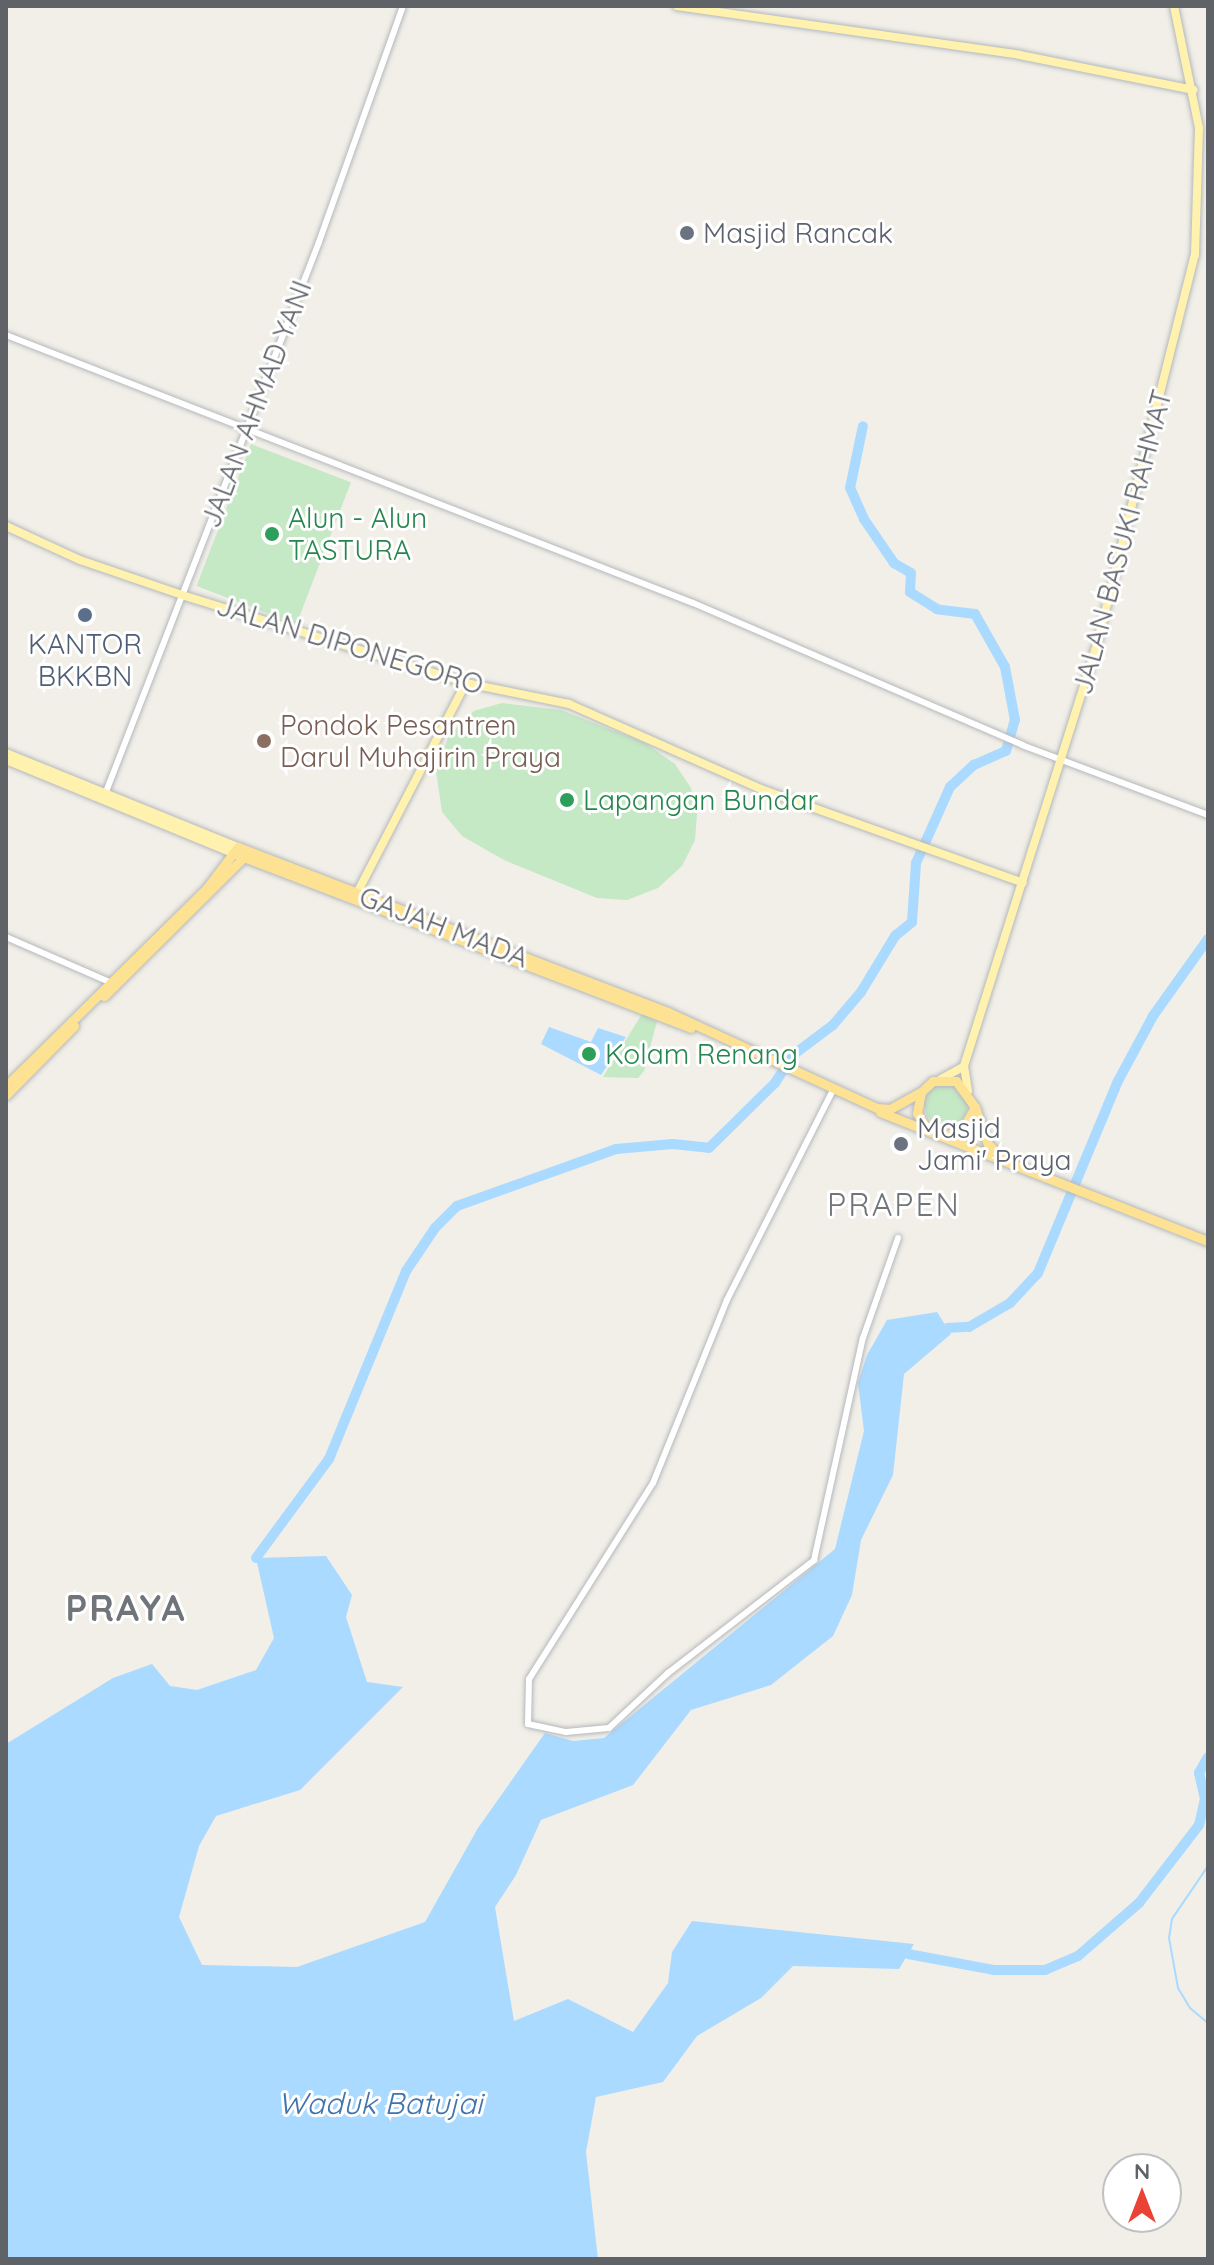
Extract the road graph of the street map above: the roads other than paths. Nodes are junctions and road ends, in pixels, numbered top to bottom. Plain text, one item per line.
1 (403, 6) edge
2 (677, 6) edge
3 (1174, 6) edge
4 (1194, 90) junction
5 (6, 335) edge
6 (246, 433) junction
7 (6, 526) edge
8 (182, 595) junction
9 (466, 683) junction
10 (6, 753) edge
11 (6, 760) edge
12 (1063, 761) junction
13 (104, 796) junction
14 (1208, 815) edge
15 (235, 850) junction
16 (246, 855) junction
17 (1023, 883) junction
18 (357, 893) junction
19 (6, 937) edge
20 (112, 983) junction
21 (775, 1062) junction
22 (964, 1066) junction
23 (790, 1070) junction
24 (941, 1079) junction
25 (6, 1086) edge
26 (968, 1091) junction
27 (832, 1092) junction
28 (921, 1092) junction
29 (6, 1095) edge
30 (975, 1107) junction
31 (929, 1131) junction
32 (942, 1136) junction
33 (1066, 1183) junction
34 (898, 1238) dead end
35 (1208, 1239) edge

1 - 6 street, JALAN AHMAD YANI
2 - 4 main road
3 - 4 main road, JALAN BASUKI RAHMAT
4 - 12 main road, JALAN BASUKI RAHMAT
5 - 6 street
6 - 8 street, JALAN AHMAD YANI
6 - 12 street
7 - 8 main road, JALAN DIPONEGORO
8 - 9 main road, JALAN DIPONEGORO
8 - 13 street, JALAN AHMAD YANI
9 - 17 main road, JALAN DIPONEGORO
9 - 18 main road
10 - 13 main road, GAJAH MADA
11 - 13 main road, GAJAH MADA
12 - 14 street
12 - 17 main road, JALAN BASUKI RAHMAT
13 - 15 main road, GAJAH MADA
15 - 16 highway, GAJAH MADA
15 - 20 highway
16 - 18 highway, GAJAH MADA
16 - 20 highway
16 - 21 highway, GAJAH MADA
17 - 22 main road, JALAN BASUKI RAHMAT
18 - 21 highway, GAJAH MADA
19 - 20 street
20 - 25 highway
20 - 29 highway
21 - 23 highway
22 - 24 main road
22 - 26 main road
23 - 27 highway
23 - 28 highway
24 - 26 highway
24 - 28 highway
26 - 30 highway
27 - 31 highway
27 - 34 street
28 - 31 highway
30 - 32 highway
30 - 33 highway
31 - 32 highway
32 - 33 highway
33 - 35 highway

